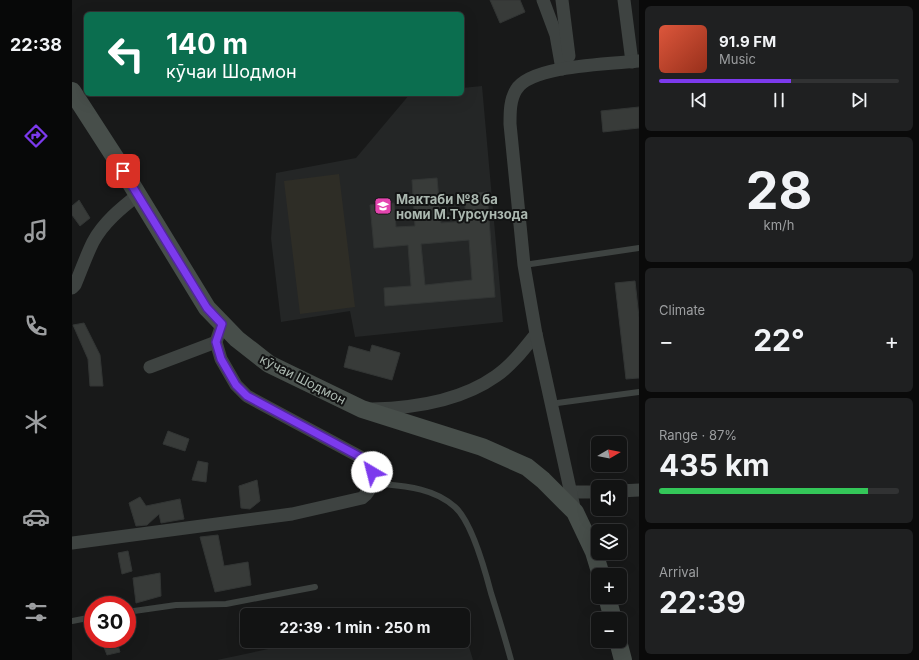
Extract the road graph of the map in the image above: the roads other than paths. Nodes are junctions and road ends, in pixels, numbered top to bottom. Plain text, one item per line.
1 (543, 0) edge
2 (562, 0) edge
3 (624, 0) edge
4 (635, 61) edge
5 (566, 69) junction
6 (72, 91) edge
7 (138, 195) junction
8 (639, 248) edge
9 (524, 265) junction
10 (72, 288) edge
11 (222, 324) junction
12 (536, 334) junction
13 (216, 342) junction
14 (150, 367) dead end
15 (639, 392) edge
16 (550, 404) junction
17 (362, 409) junction
18 (371, 483) junction
19 (639, 490) edge
20 (627, 491) edge
21 (571, 492) junction
22 (591, 492) edge
23 (575, 512) junction
24 (72, 543) edge
25 (599, 568) edge
26 (315, 587) dead end
27 (136, 611) edge
28 (84, 619) edge
29 (72, 621) edge
30 (619, 648) edge
31 (511, 660) edge
32 (622, 660) edge

1 - 5 street
2 - 5 street
3 - 4 street
4 - 5 street
5 - 9 street
6 - 7 main road, кӯчаи Шодмон
7 - 10 street
7 - 11 main road, кӯчаи Шодмон
8 - 9 lane
9 - 12 street
11 - 13 street
11 - 17 main road, кӯчаи Шодмон
12 - 16 street
12 - 17 street
13 - 14 street
13 - 18 street
15 - 16 lane
16 - 21 street
17 - 23 main road, кӯчаи Шодмон
18 - 24 street
18 - 31 lane
19 - 20 street
21 - 22 street
21 - 23 street
23 - 25 main road, кӯчаи Шодмон
26 - 27 lane
28 - 29 lane
30 - 32 main road

